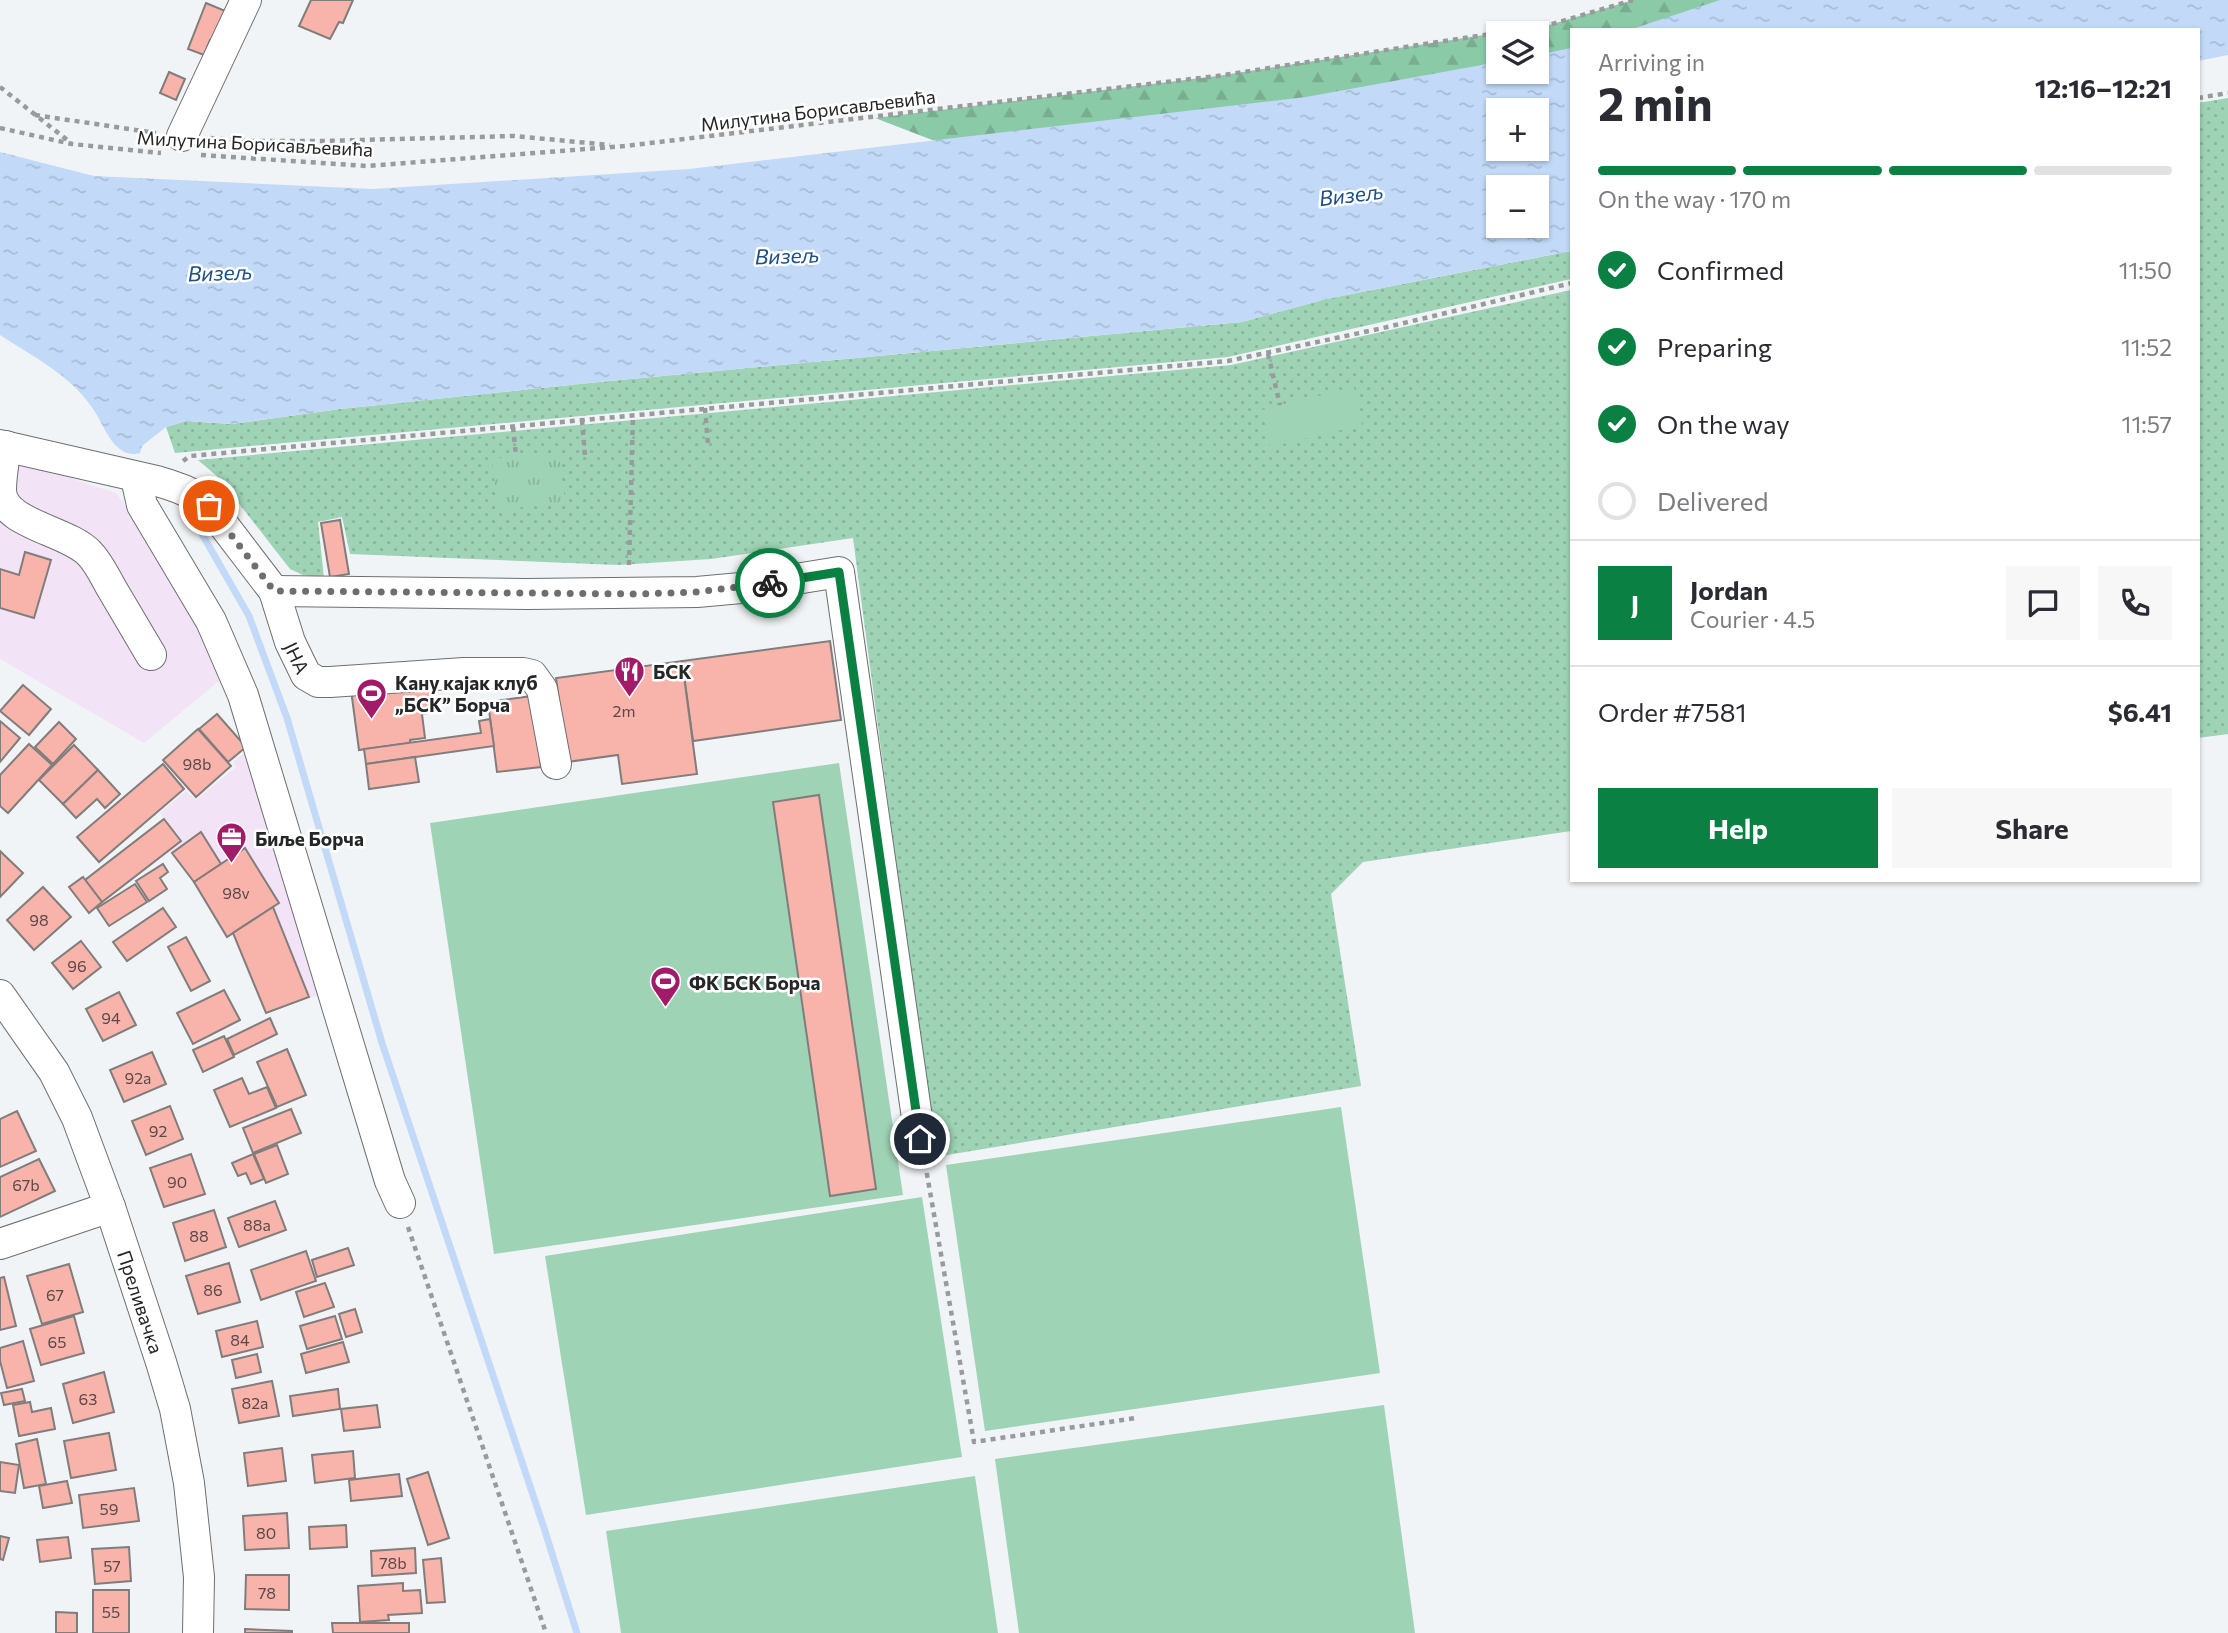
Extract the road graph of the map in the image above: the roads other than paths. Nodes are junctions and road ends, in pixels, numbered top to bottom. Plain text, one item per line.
1 (246, 0) edge
2 (182, 148) road end
3 (3, 446) edge
4 (147, 480) junction
5 (274, 591) junction
6 (151, 654) dead end
7 (556, 764) dead end
8 (0, 995) edge
9 (920, 1139) road end
10 (400, 1203) road end
11 (110, 1207) junction
12 (0, 1244) edge
13 (198, 1633) edge

1 - 2 street
3 - 4 street, ЈНА
3 - 6 street
4 - 5 street, ЈНА
4 - 10 street
5 - 7 street, ЈНА
5 - 9 street
8 - 11 street, Преливачка
11 - 12 street
11 - 13 street, Преливачка

